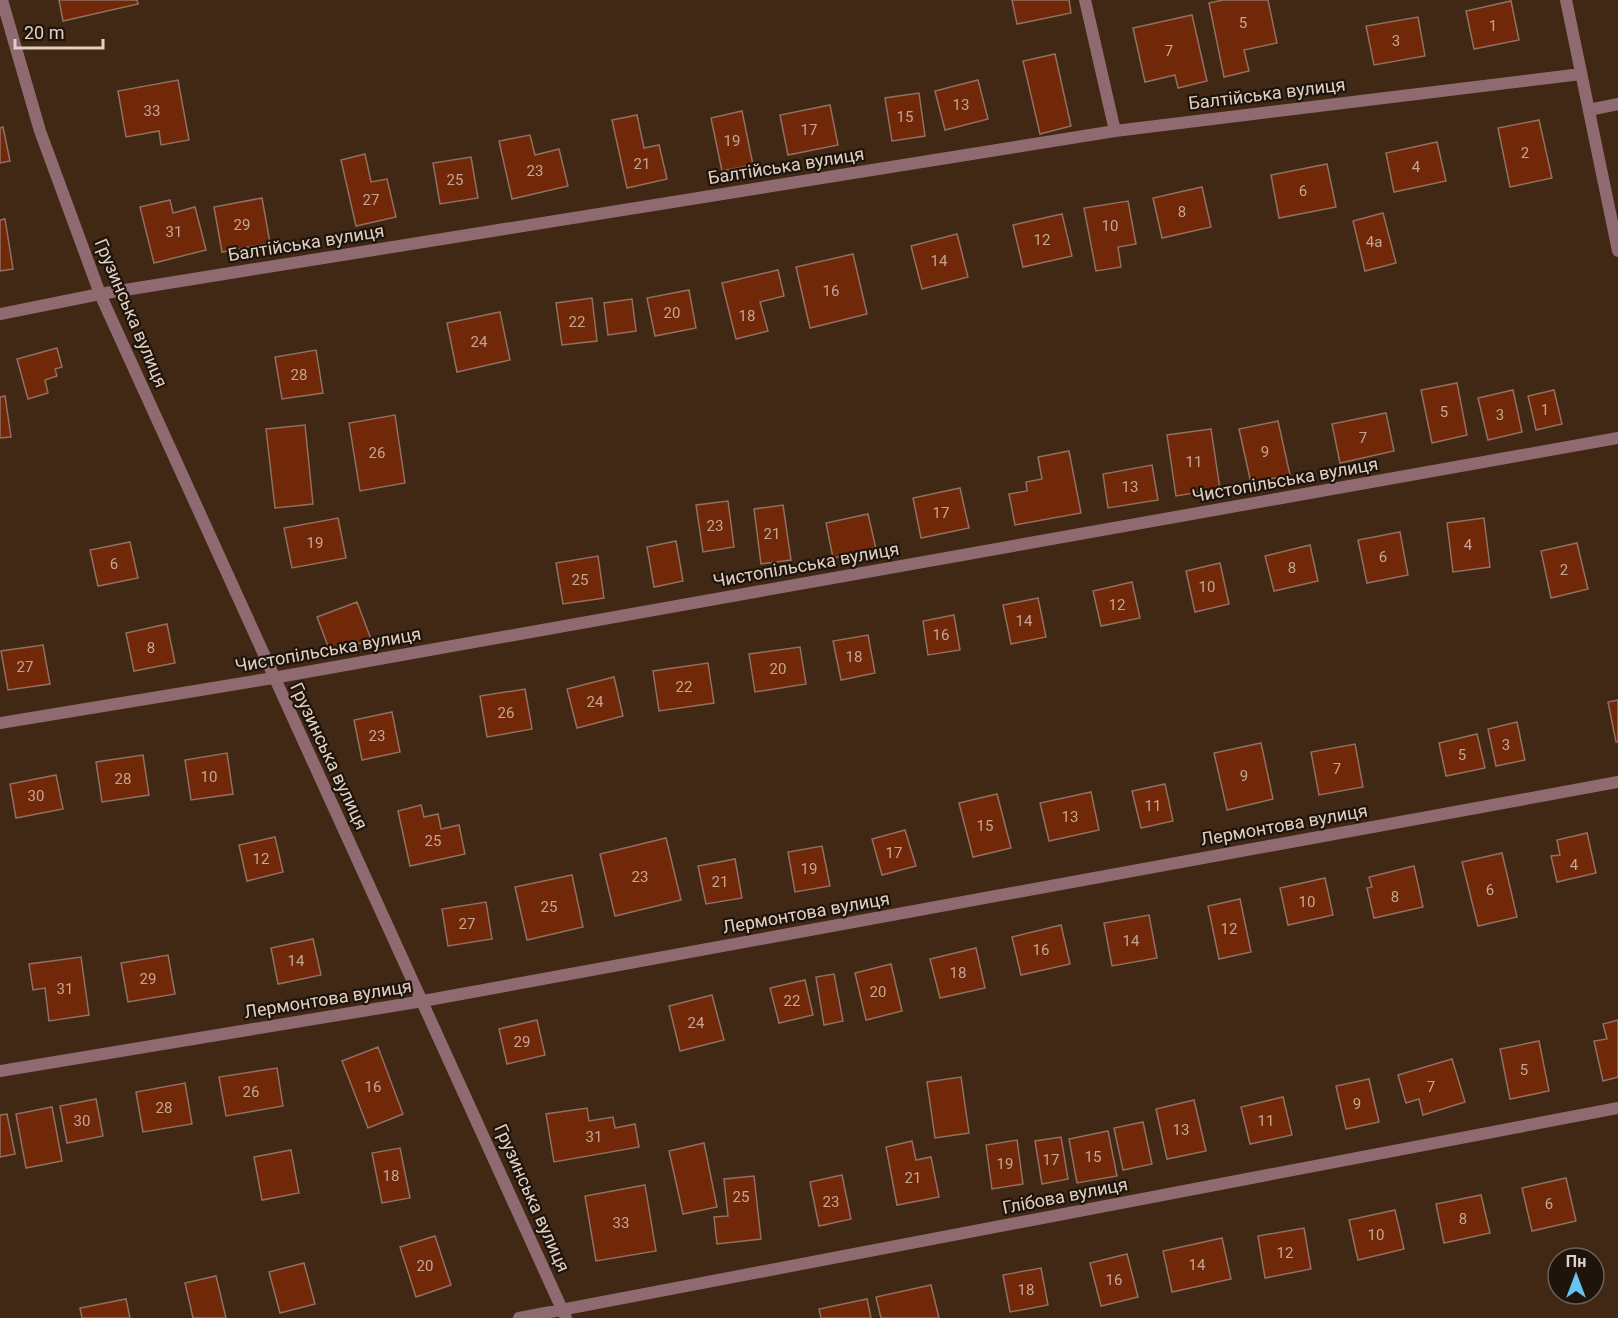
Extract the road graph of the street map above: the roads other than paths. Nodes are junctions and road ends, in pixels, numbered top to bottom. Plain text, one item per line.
1 (2, 0) edge
2 (1084, 0) edge
3 (1566, 0) edge
4 (1581, 74) junction
5 (1618, 104) edge
6 (1588, 110) junction
7 (1115, 131) junction
8 (1618, 251) edge
9 (100, 294) junction
10 (0, 314) edge
11 (1618, 438) edge
12 (273, 678) junction
13 (0, 723) edge
14 (1618, 782) edge
15 (423, 1001) junction
16 (0, 1071) edge
17 (1618, 1108) edge
18 (565, 1314) edge
19 (519, 1318) edge

1 - 9 street, Грузинська вулиця
2 - 7 street
3 - 4 street
4 - 6 street
4 - 7 street, Балтійська вулиця
5 - 6 street
6 - 8 street
7 - 9 street, Балтійська вулиця
9 - 10 street, Балтійська вулиця
9 - 12 street, Грузинська вулиця
11 - 12 street, Чистопільська вулиця
12 - 13 street, Чистопільська вулиця
12 - 15 street, Грузинська вулиця
14 - 15 street, Лермонтова вулиця
15 - 16 street, Лермонтова вулиця
15 - 18 street, Грузинська вулиця
17 - 18 street, Глібова вулиця
18 - 19 street, Глібова вулиця

